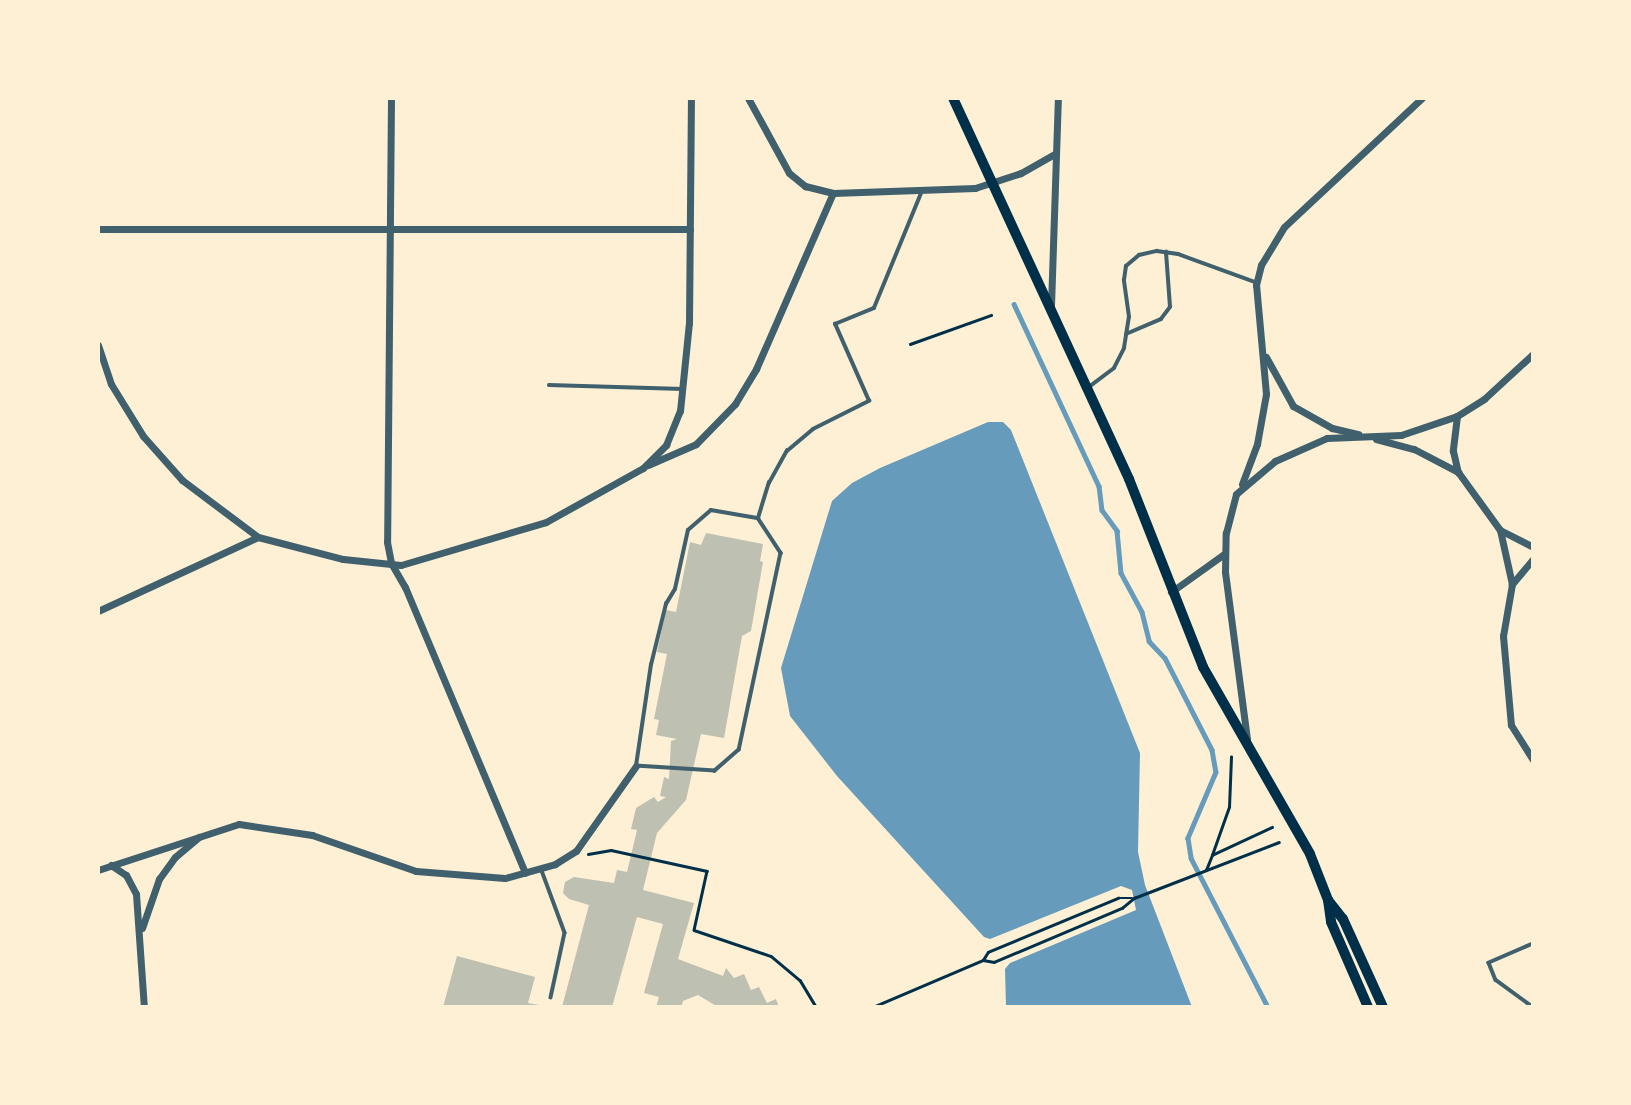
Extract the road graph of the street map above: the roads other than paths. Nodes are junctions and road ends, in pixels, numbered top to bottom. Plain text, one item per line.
1 (391, 98) edge
2 (691, 98) edge
3 (748, 98) edge
4 (953, 98) edge
5 (1058, 98) edge
6 (1422, 98) edge
7 (1056, 153) junction
8 (993, 183) junction
9 (922, 191) junction
10 (833, 193) junction
11 (390, 228) junction
12 (98, 229) edge
13 (690, 229) junction
14 (1167, 252) junction
15 (1257, 283) junction
16 (1051, 307) junction
17 (1126, 334) junction
18 (98, 345) edge
19 (1263, 349) junction
20 (1533, 354) edge
21 (549, 385) dead end
22 (685, 388) junction
23 (1087, 389) junction
24 (1457, 416) junction
25 (1368, 436) junction
26 (643, 468) junction
27 (1458, 472) junction
28 (1236, 494) junction
29 (758, 518) junction
30 (1500, 530) junction
31 (258, 537) junction
32 (1533, 547) edge
33 (1224, 554) junction
34 (1533, 559) edge
35 (391, 563) junction
36 (1512, 584) junction
37 (1171, 592) junction
38 (98, 611) edge
39 (1247, 744) junction
40 (1533, 761) edge
41 (636, 766) junction
42 (215, 828) junction
43 (111, 865) junction
44 (541, 869) junction
45 (98, 870) edge
46 (525, 873) junction
47 (1328, 900) junction
48 (141, 939) junction
49 (1533, 944) edge
50 (551, 998) dead end
51 (1533, 1006) edge
52 (144, 1007) edge
53 (1368, 1007) edge
54 (1382, 1007) edge

1 - 11 street
2 - 13 street
3 - 10 street
4 - 8 main road
5 - 7 street
6 - 15 street
7 - 8 street
7 - 16 street
8 - 9 street
8 - 16 main road
9 - 10 street
9 - 29 lane
10 - 26 street
11 - 12 street
11 - 13 street
11 - 35 street
13 - 22 street
14 - 15 lane
14 - 17 lane
14 - 17 lane
15 - 19 street
16 - 23 main road
17 - 23 lane
18 - 31 street
19 - 25 street
19 - 28 street
20 - 24 street
21 - 22 lane
22 - 26 street
23 - 37 main road
24 - 25 street
24 - 27 street
25 - 27 street
25 - 28 street
26 - 35 street
27 - 30 street
28 - 33 street
29 - 41 lane
29 - 41 lane
30 - 32 street
30 - 36 street
31 - 35 street
31 - 38 street
33 - 37 street
33 - 39 street
34 - 36 street
35 - 46 street
36 - 40 street
37 - 39 main road
39 - 47 main road
41 - 44 street
42 - 43 street
42 - 46 street
42 - 48 street
43 - 45 street
43 - 48 street
44 - 46 street
44 - 50 lane
47 - 53 main road
47 - 54 main road
48 - 52 street
49 - 51 lane

